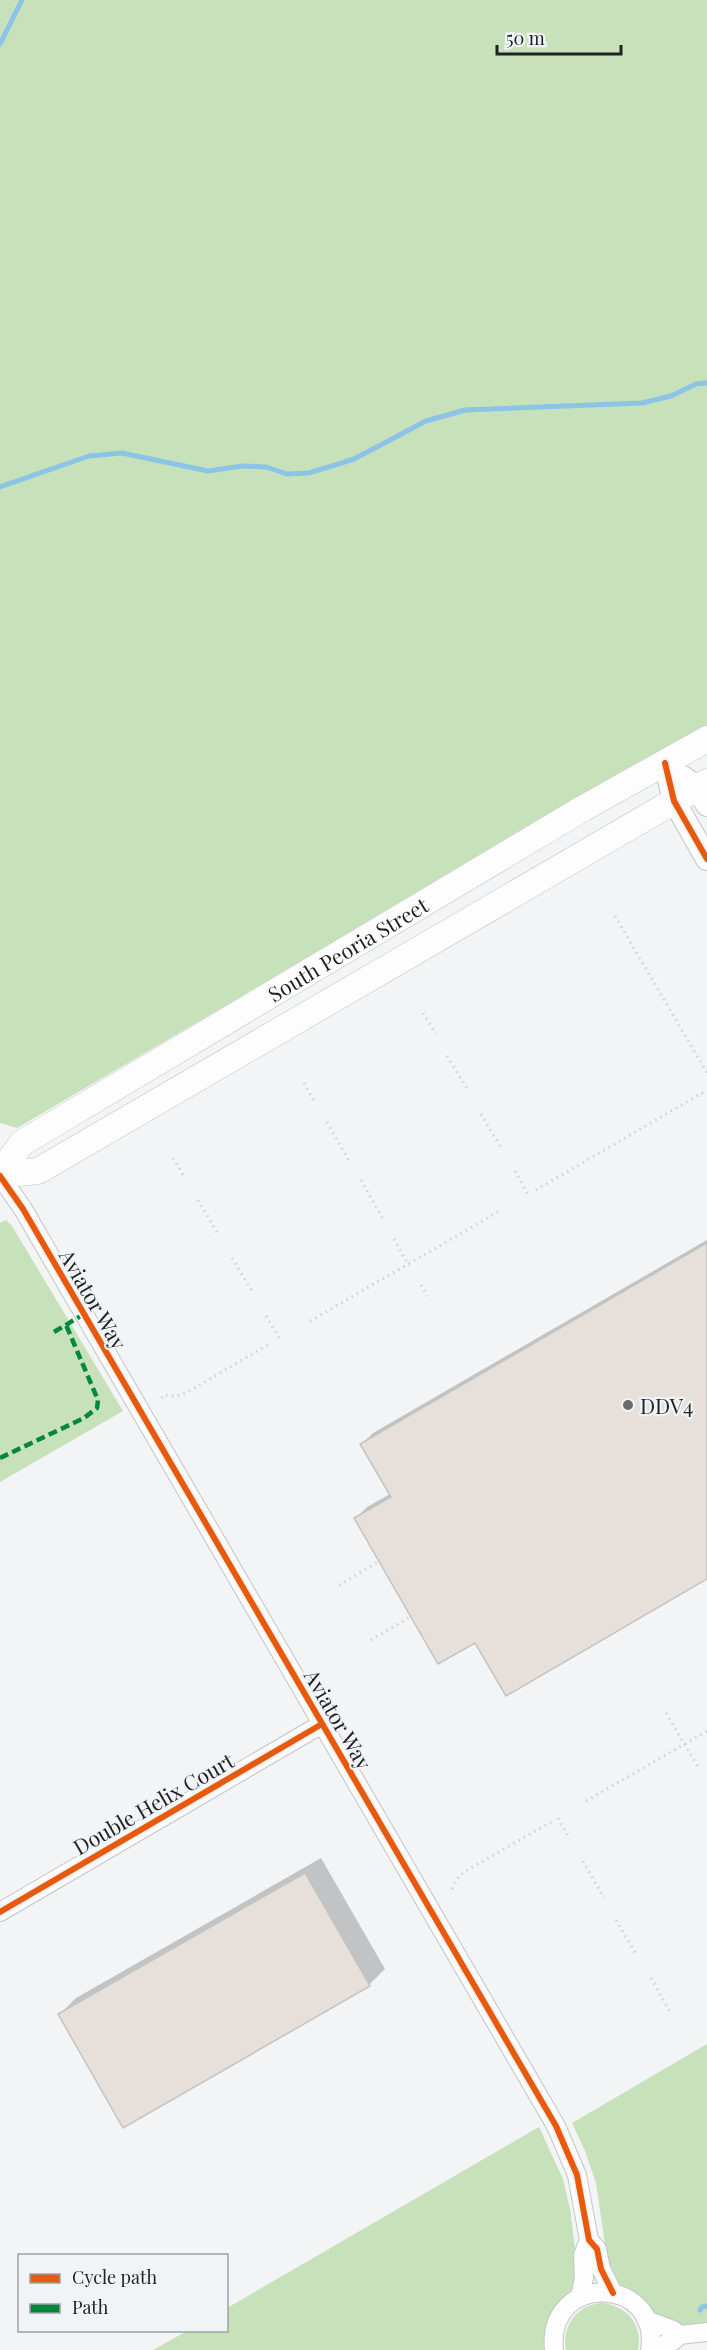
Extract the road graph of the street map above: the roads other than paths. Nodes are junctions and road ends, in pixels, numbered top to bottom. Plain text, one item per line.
1 (707, 739) edge
2 (665, 763) junction
3 (704, 792) edge
4 (674, 801) junction
5 (707, 860) edge
6 (0, 1175) edge
7 (322, 1724) junction
8 (0, 1912) edge
9 (589, 2240) junction
10 (613, 2293) junction
11 (580, 2297) junction
12 (646, 2320) junction
13 (707, 2332) edge
14 (680, 2335) junction
15 (554, 2350) edge
16 (652, 2350) edge

1 - 2 main road, South Peoria Street
2 - 3 street
2 - 4 street
2 - 6 main road, South Peoria Street
3 - 4 main road, South Peoria Street
4 - 5 street
4 - 6 main road, South Peoria Street
6 - 7 street, Aviator Way
7 - 8 street, Double Helix Court
7 - 9 street, Aviator Way
9 - 10 street, Aviator Way
9 - 11 street, Aviator Way
10 - 11 street
10 - 12 street
11 - 15 street
12 - 14 street
12 - 16 street
13 - 14 street
14 - 16 street

